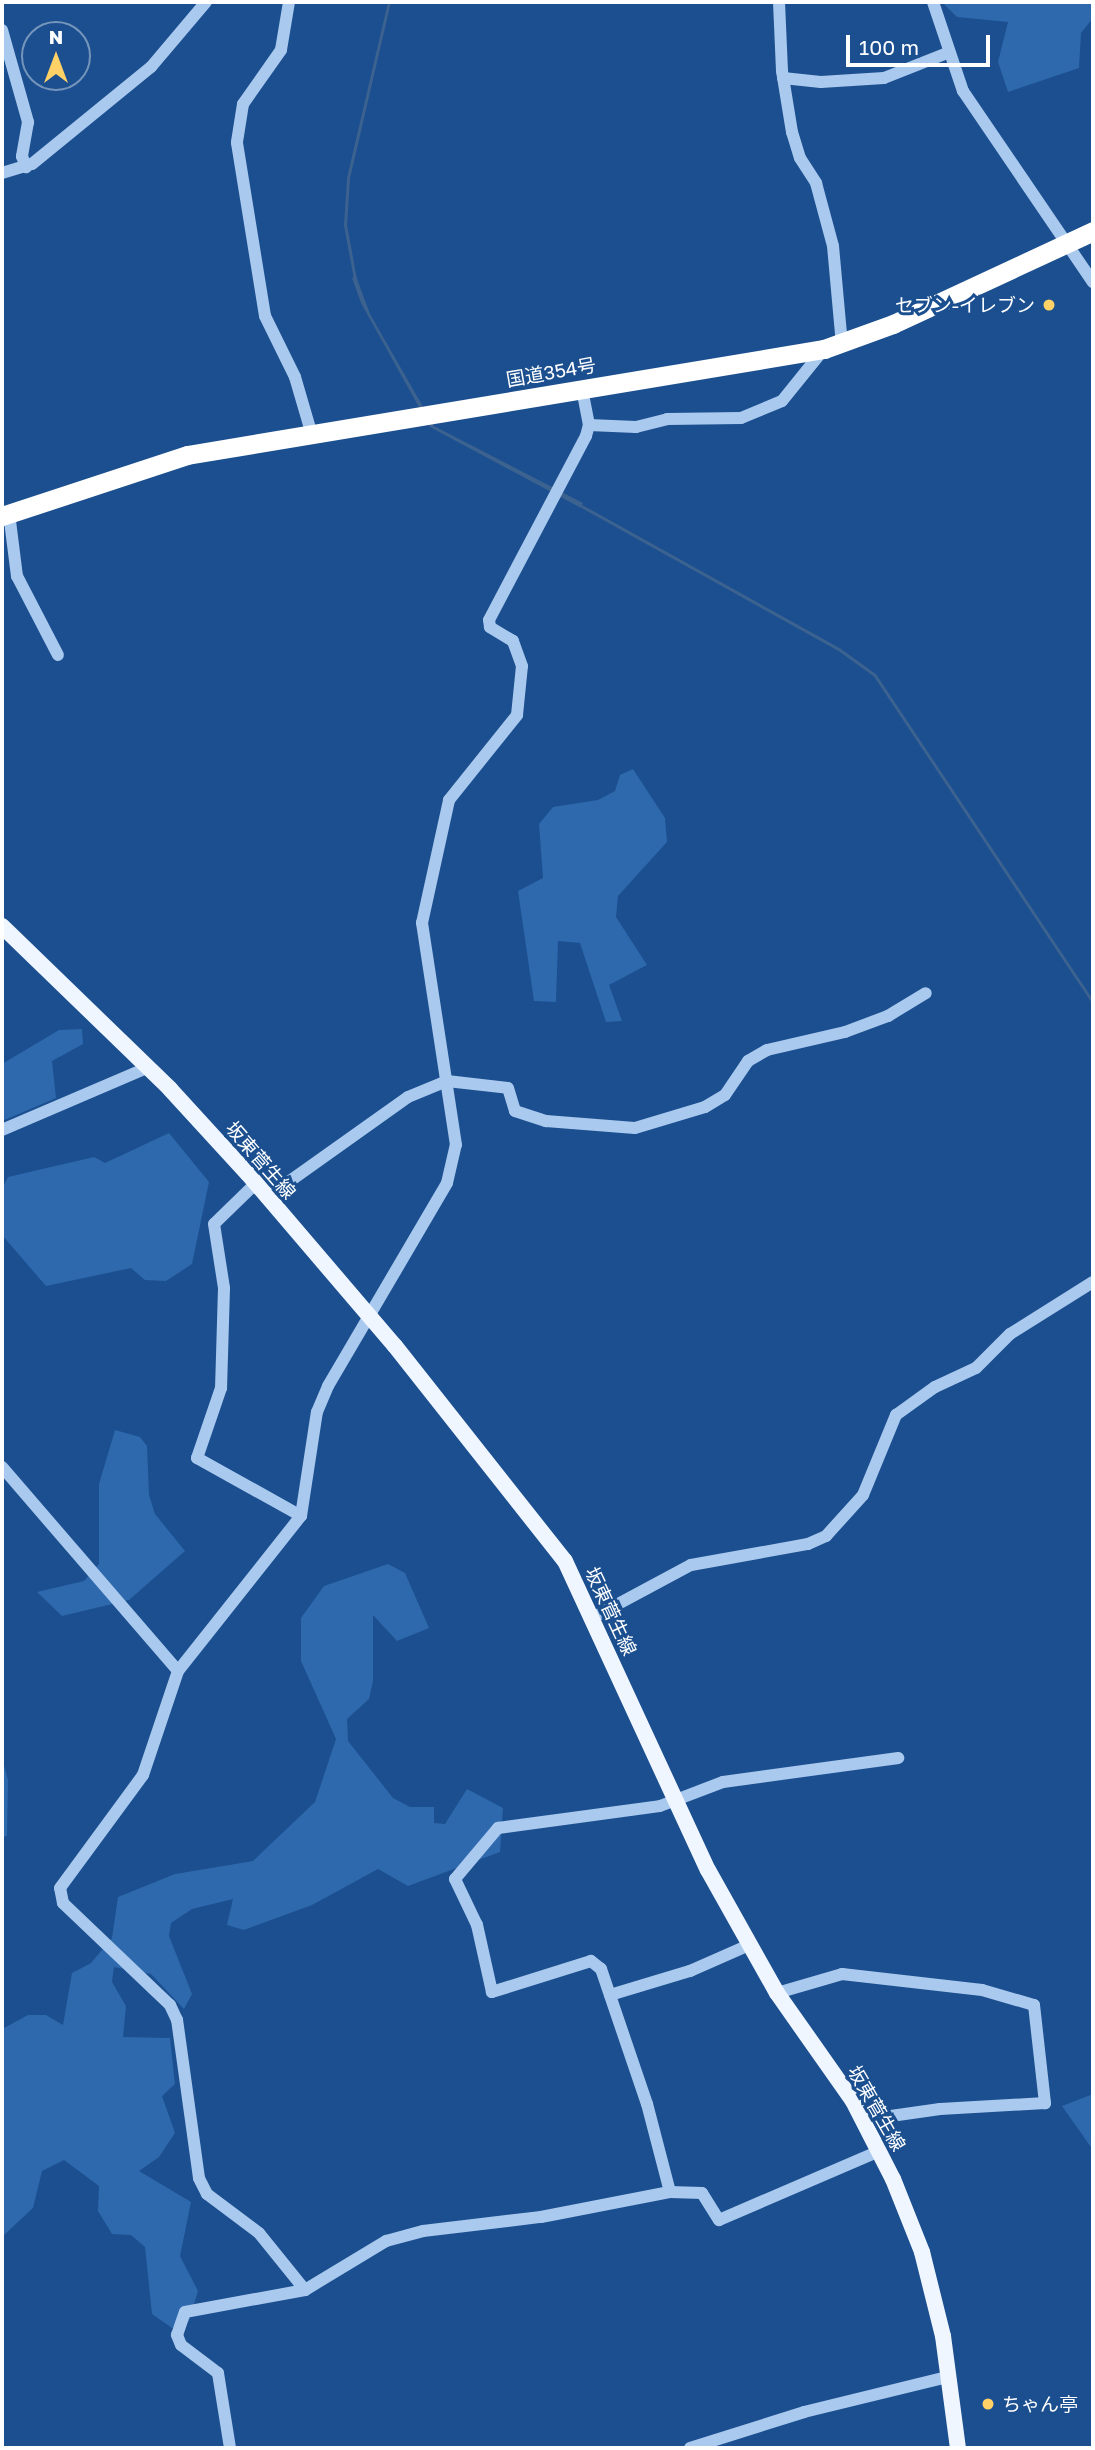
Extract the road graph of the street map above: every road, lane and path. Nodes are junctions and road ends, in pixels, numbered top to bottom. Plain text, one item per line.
1 (206, 2) edge
2 (289, 2) edge
3 (779, 2) edge
4 (933, 2) edge
5 (2, 30) edge
6 (947, 53) junction
7 (783, 78) junction
8 (26, 167) junction
9 (2, 173) edge
10 (1093, 232) edge
11 (1067, 243) junction
12 (1093, 282) edge
13 (833, 346) junction
14 (582, 390) junction
15 (589, 425) junction
16 (312, 435) junction
17 (5, 515) edge
18 (58, 655) dead end
19 (4, 933) edge
20 (926, 993) dead end
21 (147, 1068) junction
22 (447, 1082) junction
23 (2, 1130) edge
24 (255, 1184) junction
25 (266, 1198) junction
26 (1093, 1282) edge
27 (368, 1317) junction
28 (4, 1475) edge
29 (301, 1516) junction
30 (592, 1618) junction
31 (178, 1671) junction
32 (898, 1758) dead end
33 (675, 1800) junction
34 (748, 1945) junction
35 (777, 1993) junction
36 (610, 1994) junction
37 (863, 2120) junction
38 (879, 2151) junction
39 (670, 2192) junction
40 (305, 2290) junction
41 (948, 2377) junction
42 (230, 2448) edge
43 (690, 2448) edge
44 (958, 2448) edge

1 - 8 street
2 - 16 street
3 - 7 street
4 - 6 street
5 - 8 street
6 - 7 street
6 - 11 street
7 - 13 street
8 - 9 street
10 - 11 highway, 国道354号
11 - 12 street
11 - 13 highway, 国道354号
13 - 14 highway, 国道354号
13 - 15 street
14 - 15 street
14 - 16 highway, 国道354号
15 - 22 street
16 - 17 highway, 国道354号
17 - 18 street
19 - 21 main road, 坂東菅生線
20 - 22 street
21 - 23 street
21 - 24 main road, 坂東菅生線
22 - 25 street
22 - 27 street
24 - 25 main road, 坂東菅生線
24 - 29 street
25 - 27 main road, 坂東菅生線
26 - 30 street
27 - 29 street
27 - 30 main road, 坂東菅生線
28 - 31 street
29 - 31 street
30 - 33 main road, 坂東菅生線
31 - 40 street
32 - 33 street
33 - 34 main road, 坂東菅生線
33 - 36 street
34 - 35 main road, 坂東菅生線
34 - 36 street
35 - 37 main road, 坂東菅生線
35 - 37 street
36 - 39 street
37 - 38 main road, 坂東菅生線
38 - 39 street
38 - 41 main road, 坂東菅生線
39 - 40 street
40 - 42 street
41 - 43 street
41 - 44 main road, 坂東菅生線

